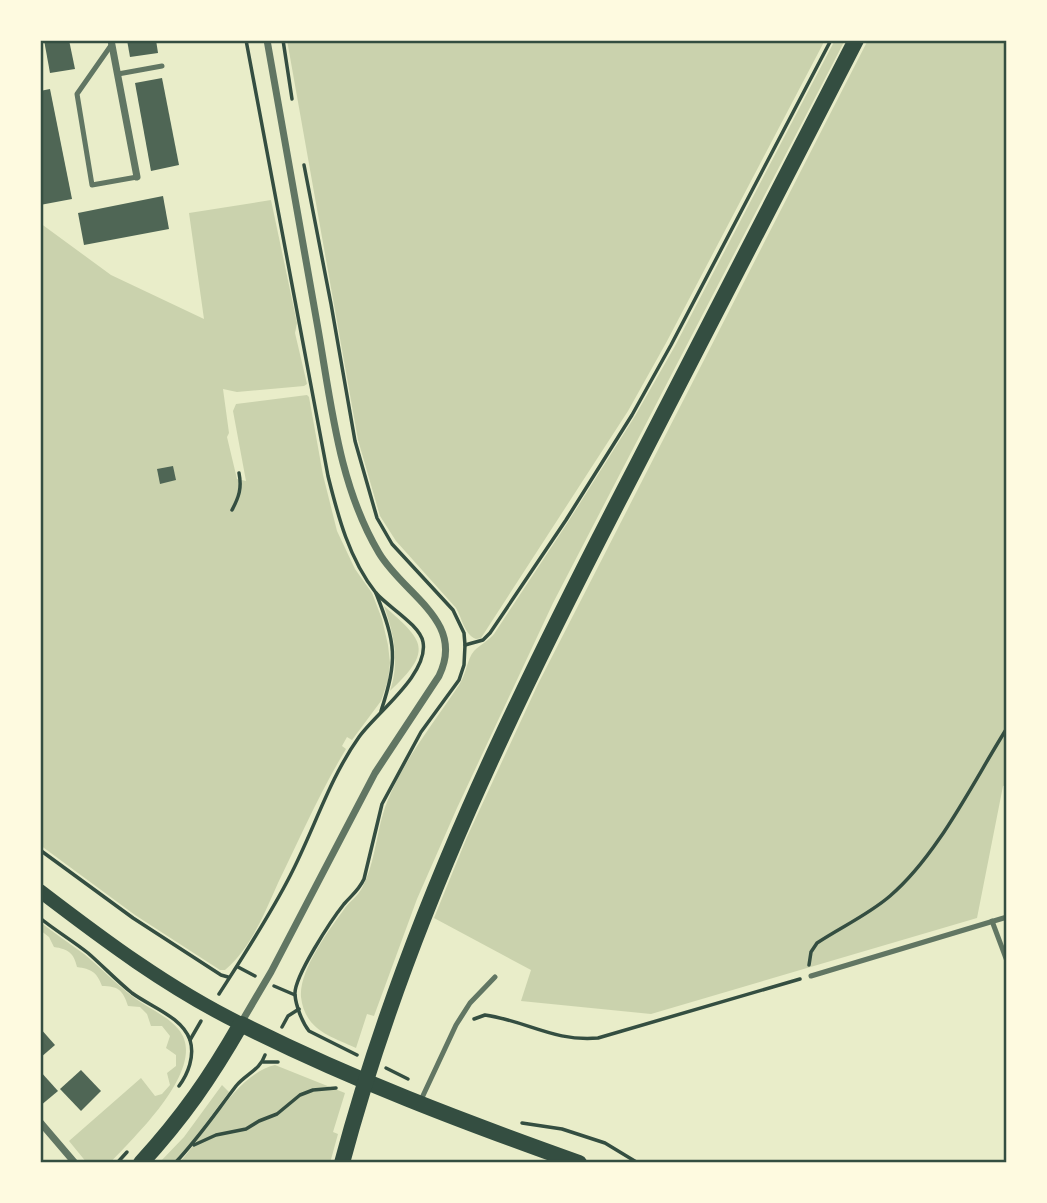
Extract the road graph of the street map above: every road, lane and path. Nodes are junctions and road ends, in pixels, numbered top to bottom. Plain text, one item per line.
1 (246, 40) edge
2 (267, 40) edge
3 (283, 40) edge
4 (831, 40) edge
5 (856, 40) edge
6 (112, 42) edge
7 (162, 66) dead end
8 (118, 74) junction
9 (293, 106) dead end
10 (303, 159) dead end
11 (137, 177) joint
12 (239, 473) dead end
13 (232, 510) dead end
14 (375, 592) junction
15 (465, 645) junction
16 (380, 713) junction
17 (1007, 729) edge
18 (40, 850) edge
19 (40, 891) edge
20 (1007, 917) edge
21 (40, 918) edge
22 (992, 921) junction
23 (1007, 961) edge
24 (811, 976) junction
25 (495, 977) dead end
26 (299, 1009) dead end
27 (470, 1023) dead end
28 (241, 1024) junction
29 (263, 1062) dead end
30 (338, 1087) dead end
31 (176, 1091) dead end
32 (419, 1105) junction
33 (40, 1122) edge
34 (516, 1122) dead end
35 (135, 1144) dead end
36 (192, 1146) junction
37 (75, 1163) edge
38 (117, 1163) edge
39 (141, 1163) edge
40 (176, 1163) edge
41 (341, 1163) edge
42 (579, 1163) edge
43 (638, 1163) edge

1 - 14 path
2 - 28 street
3 - 9 path
4 - 15 path
5 - 41 main road
6 - 8 street
6 - 11 lane
7 - 8 lane
8 - 11 street
10 - 15 path
12 - 13 path
14 - 16 path
14 - 16 path
15 - 26 path
16 - 18 path
17 - 24 path
19 - 28 main road
20 - 22 lane
21 - 31 path
22 - 23 lane
22 - 24 lane
24 - 27 path
25 - 32 lane
28 - 32 main road
28 - 39 main road
29 - 36 path
30 - 36 path
32 - 42 main road
33 - 37 street
34 - 43 path
35 - 38 path
36 - 40 path

